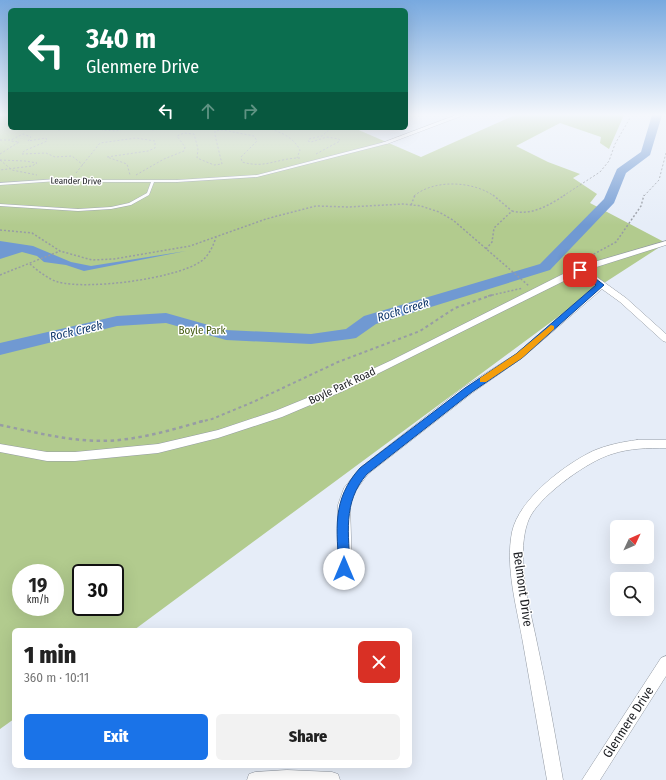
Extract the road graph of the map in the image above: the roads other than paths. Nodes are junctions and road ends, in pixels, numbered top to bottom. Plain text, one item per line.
1 (354, 151) edge
2 (177, 180) joint
3 (153, 181) junction
4 (0, 184) edge
5 (0, 205) edge
6 (666, 243) edge
7 (580, 266) junction
8 (601, 285) junction
9 (666, 339) edge
10 (666, 444) edge
11 (0, 448) edge
12 (344, 569) dead end
13 (666, 663) edge
14 (255, 780) edge
15 (332, 780) edge
16 (555, 780) edge
17 (590, 780) edge

1 - 2 street
2 - 3 lane
3 - 4 lane, Leander Drive
3 - 5 lane
6 - 7 street, Boyle Park Road
7 - 8 street
7 - 11 street, Boyle Park Road
8 - 9 street
8 - 12 street
10 - 16 street, Belmont Drive
13 - 17 street, Glenmere Drive
14 - 15 street

